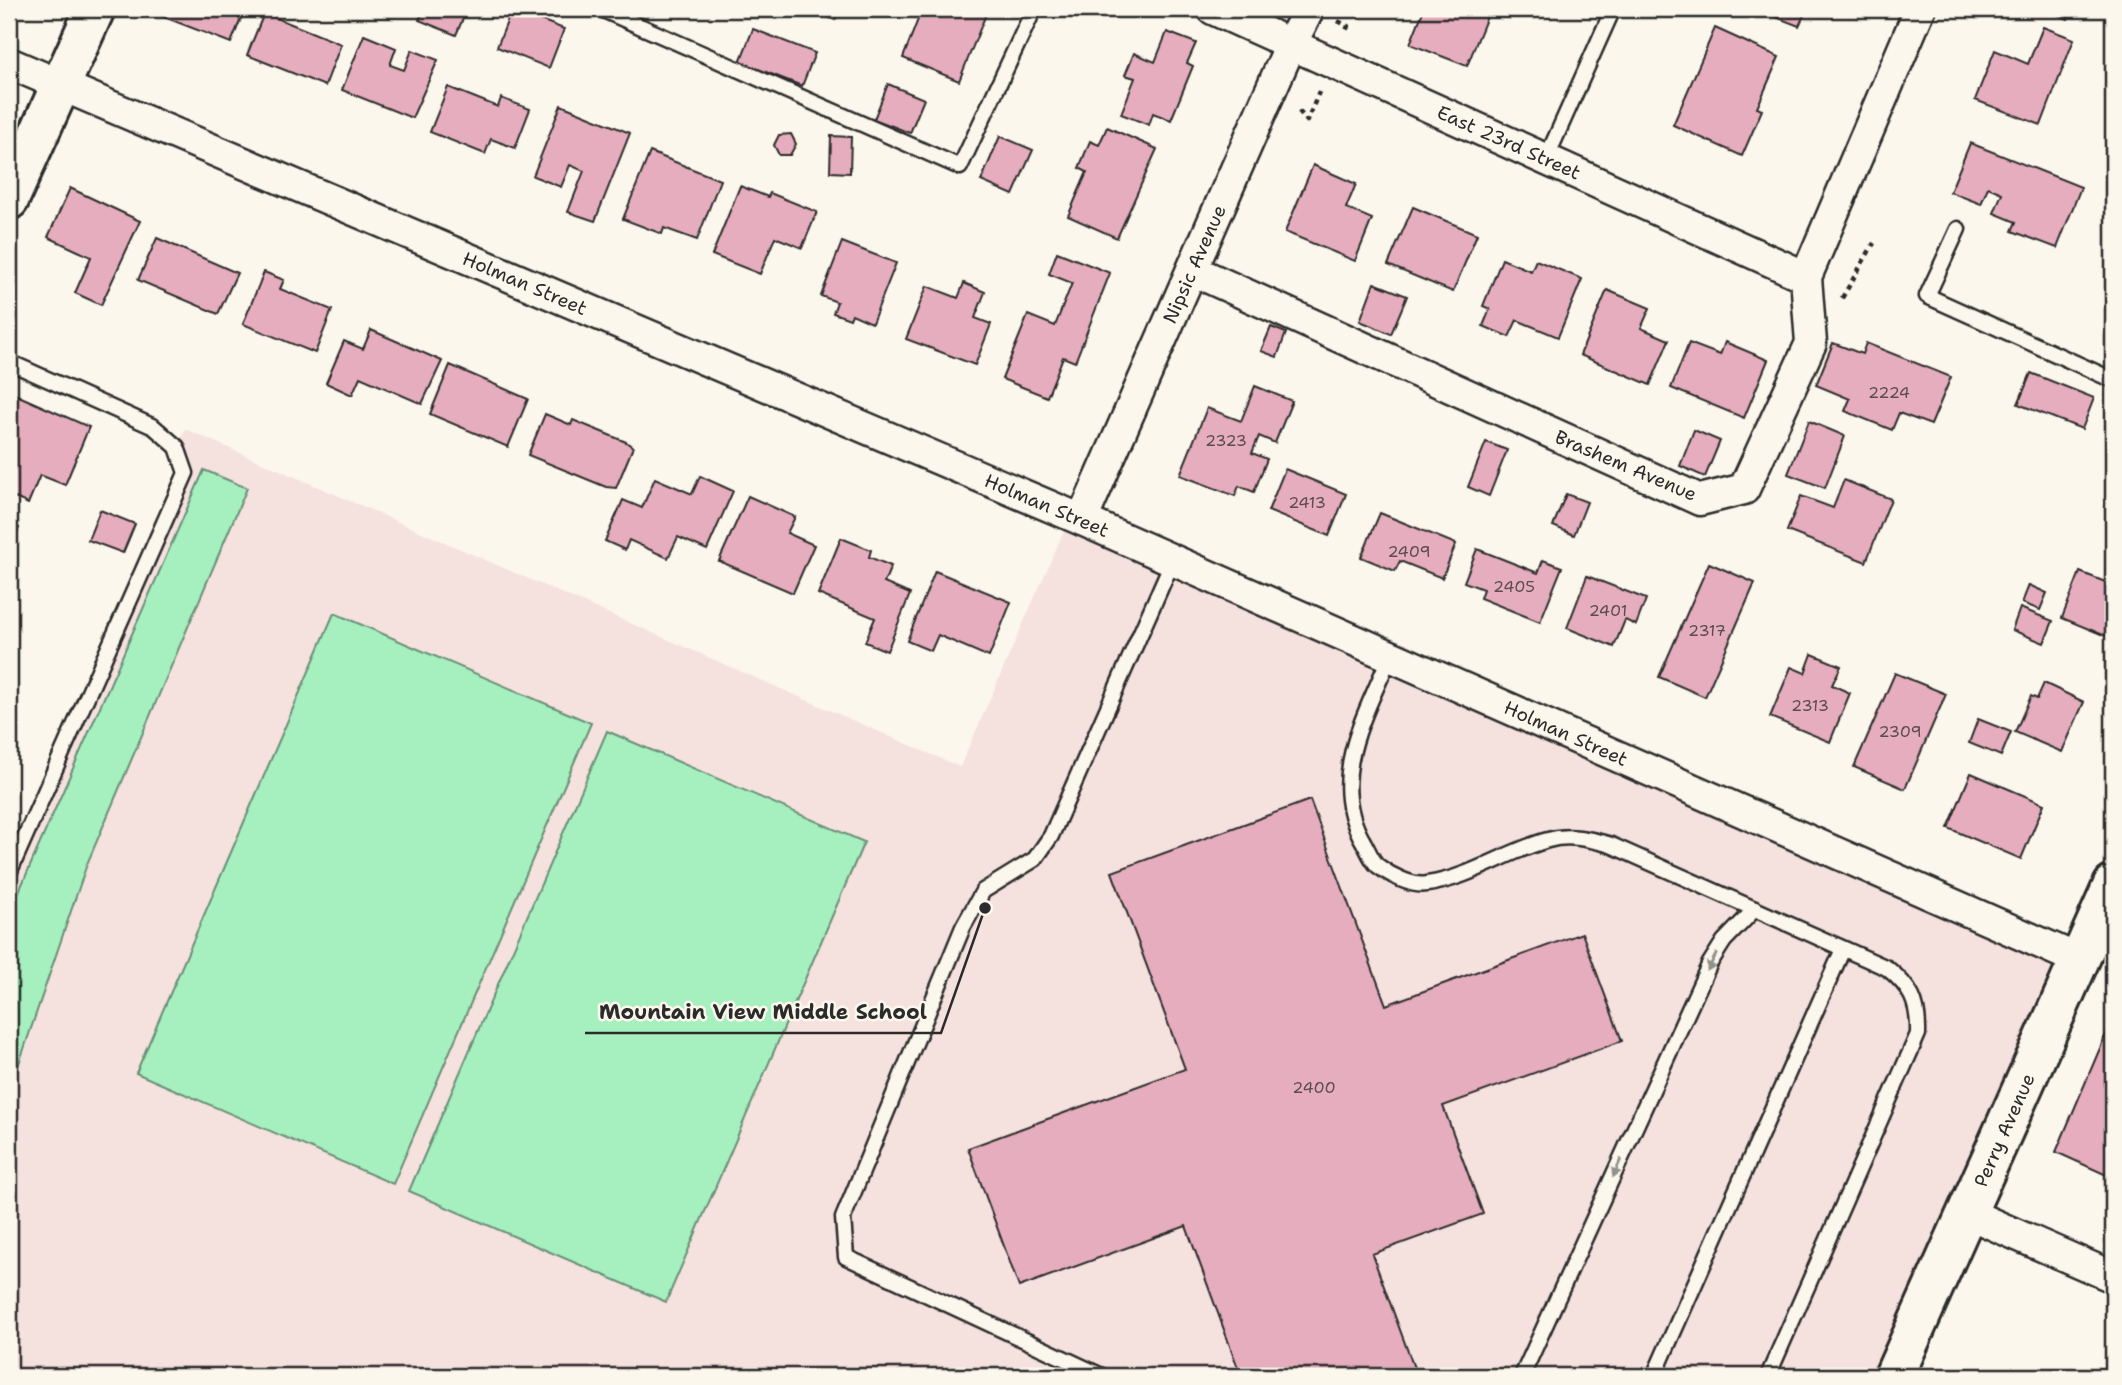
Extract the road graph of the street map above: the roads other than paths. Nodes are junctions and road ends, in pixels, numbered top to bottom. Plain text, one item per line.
1 (95, 9) edge
2 (601, 9) edge
3 (1034, 9) edge
4 (1213, 9) edge
5 (1309, 9) edge
6 (1613, 9) edge
7 (1920, 9) edge
8 (1291, 44) junction
9 (9, 63) edge
10 (61, 85) junction
11 (1546, 159) junction
12 (9, 200) edge
13 (1958, 229) dead end
14 (1192, 270) junction
15 (1806, 276) junction
16 (9, 362) edge
17 (2113, 380) edge
18 (1082, 520) junction
19 (1173, 560) junction
20 (1390, 656) junction
21 (9, 873) edge
22 (2113, 885) edge
23 (1755, 909) junction
24 (1843, 949) junction
25 (2094, 949) edge
26 (1967, 1213) junction
27 (2113, 1277) edge
28 (1102, 1376) edge
29 (1522, 1376) edge
30 (1654, 1376) edge
31 (1768, 1376) edge
32 (1894, 1376) edge

1 - 10 main road
2 - 3 lane
4 - 8 street, East 23rd Street
5 - 8 street, Nipsic Avenue
6 - 11 lane
7 - 15 street, Brashem Avenue
8 - 11 street, East 23rd Street
8 - 14 street, Nipsic Avenue
9 - 10 street, Holman Street
10 - 12 main road
10 - 18 street, Holman Street
11 - 15 street, East 23rd Street
13 - 17 lane
14 - 15 street, Brashem Avenue
14 - 18 street, Nipsic Avenue
16 - 21 lane
18 - 19 street, Holman Street
19 - 20 street, Holman Street
19 - 28 lane
20 - 23 lane
20 - 25 street, Holman Street
22 - 25 main road, Perry Avenue
23 - 24 lane
23 -> 29 lane
24 - 30 lane
24 - 31 lane
25 - 26 main road, Perry Avenue
26 - 27 street
26 - 32 main road, Perry Avenue

